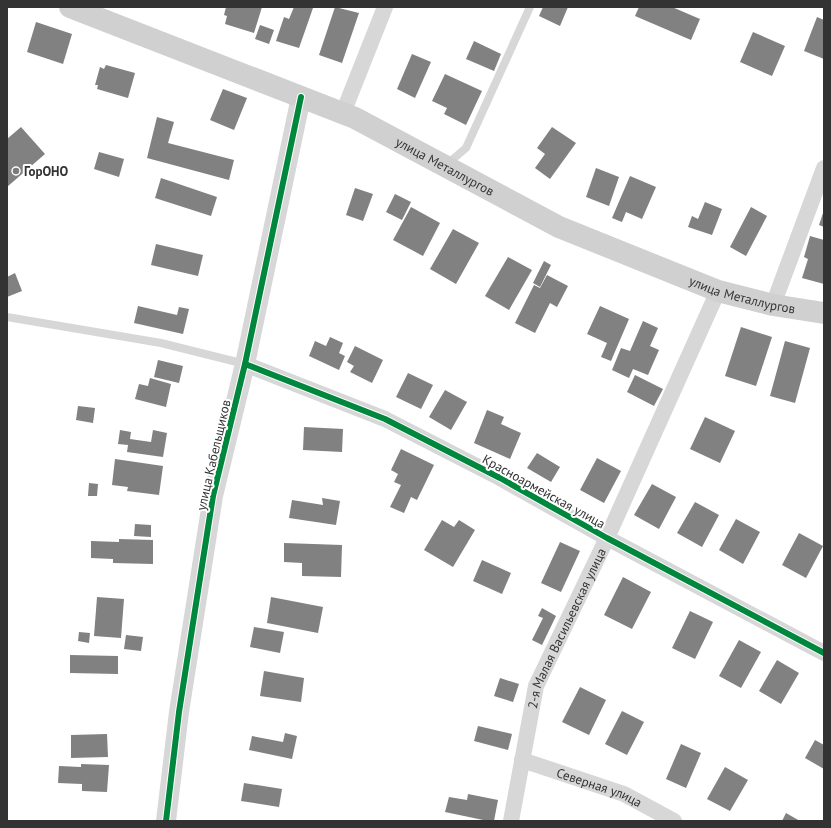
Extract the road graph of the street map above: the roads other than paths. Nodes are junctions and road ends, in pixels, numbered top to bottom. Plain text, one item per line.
1 (70, 7) edge
2 (385, 7) edge
3 (530, 7) edge
4 (301, 97) junction
5 (343, 113) junction
6 (445, 166) junction
7 (824, 168) edge
8 (718, 291) junction
9 (773, 305) junction
10 (824, 313) edge
11 (7, 317) edge
12 (245, 364) junction
13 (607, 538) junction
14 (824, 654) edge
15 (522, 760) junction
16 (166, 821) edge
17 (511, 821) edge
18 (674, 821) edge

1 - 4 main road, улица Металлургов
2 - 5 street
3 - 6 lane
4 - 5 main road, улица Металлургов
4 - 12 street, улица Кабельщиков
5 - 6 main road, улица Металлургов
6 - 8 main road, улица Металлургов
7 - 9 street
8 - 9 main road, улица Металлургов
8 - 13 street, 2-я Малая Васильевская улица
9 - 10 main road, улица Металлургов
11 - 12 lane
12 - 13 street, Красноармейская улица
12 - 16 street, улица Кабельщиков
13 - 14 street, Красноармейская улица
13 - 15 street, 2-я Малая Васильевская улица
15 - 17 street, 2-я Малая Васильевская улица
15 - 18 street, Северная улица

